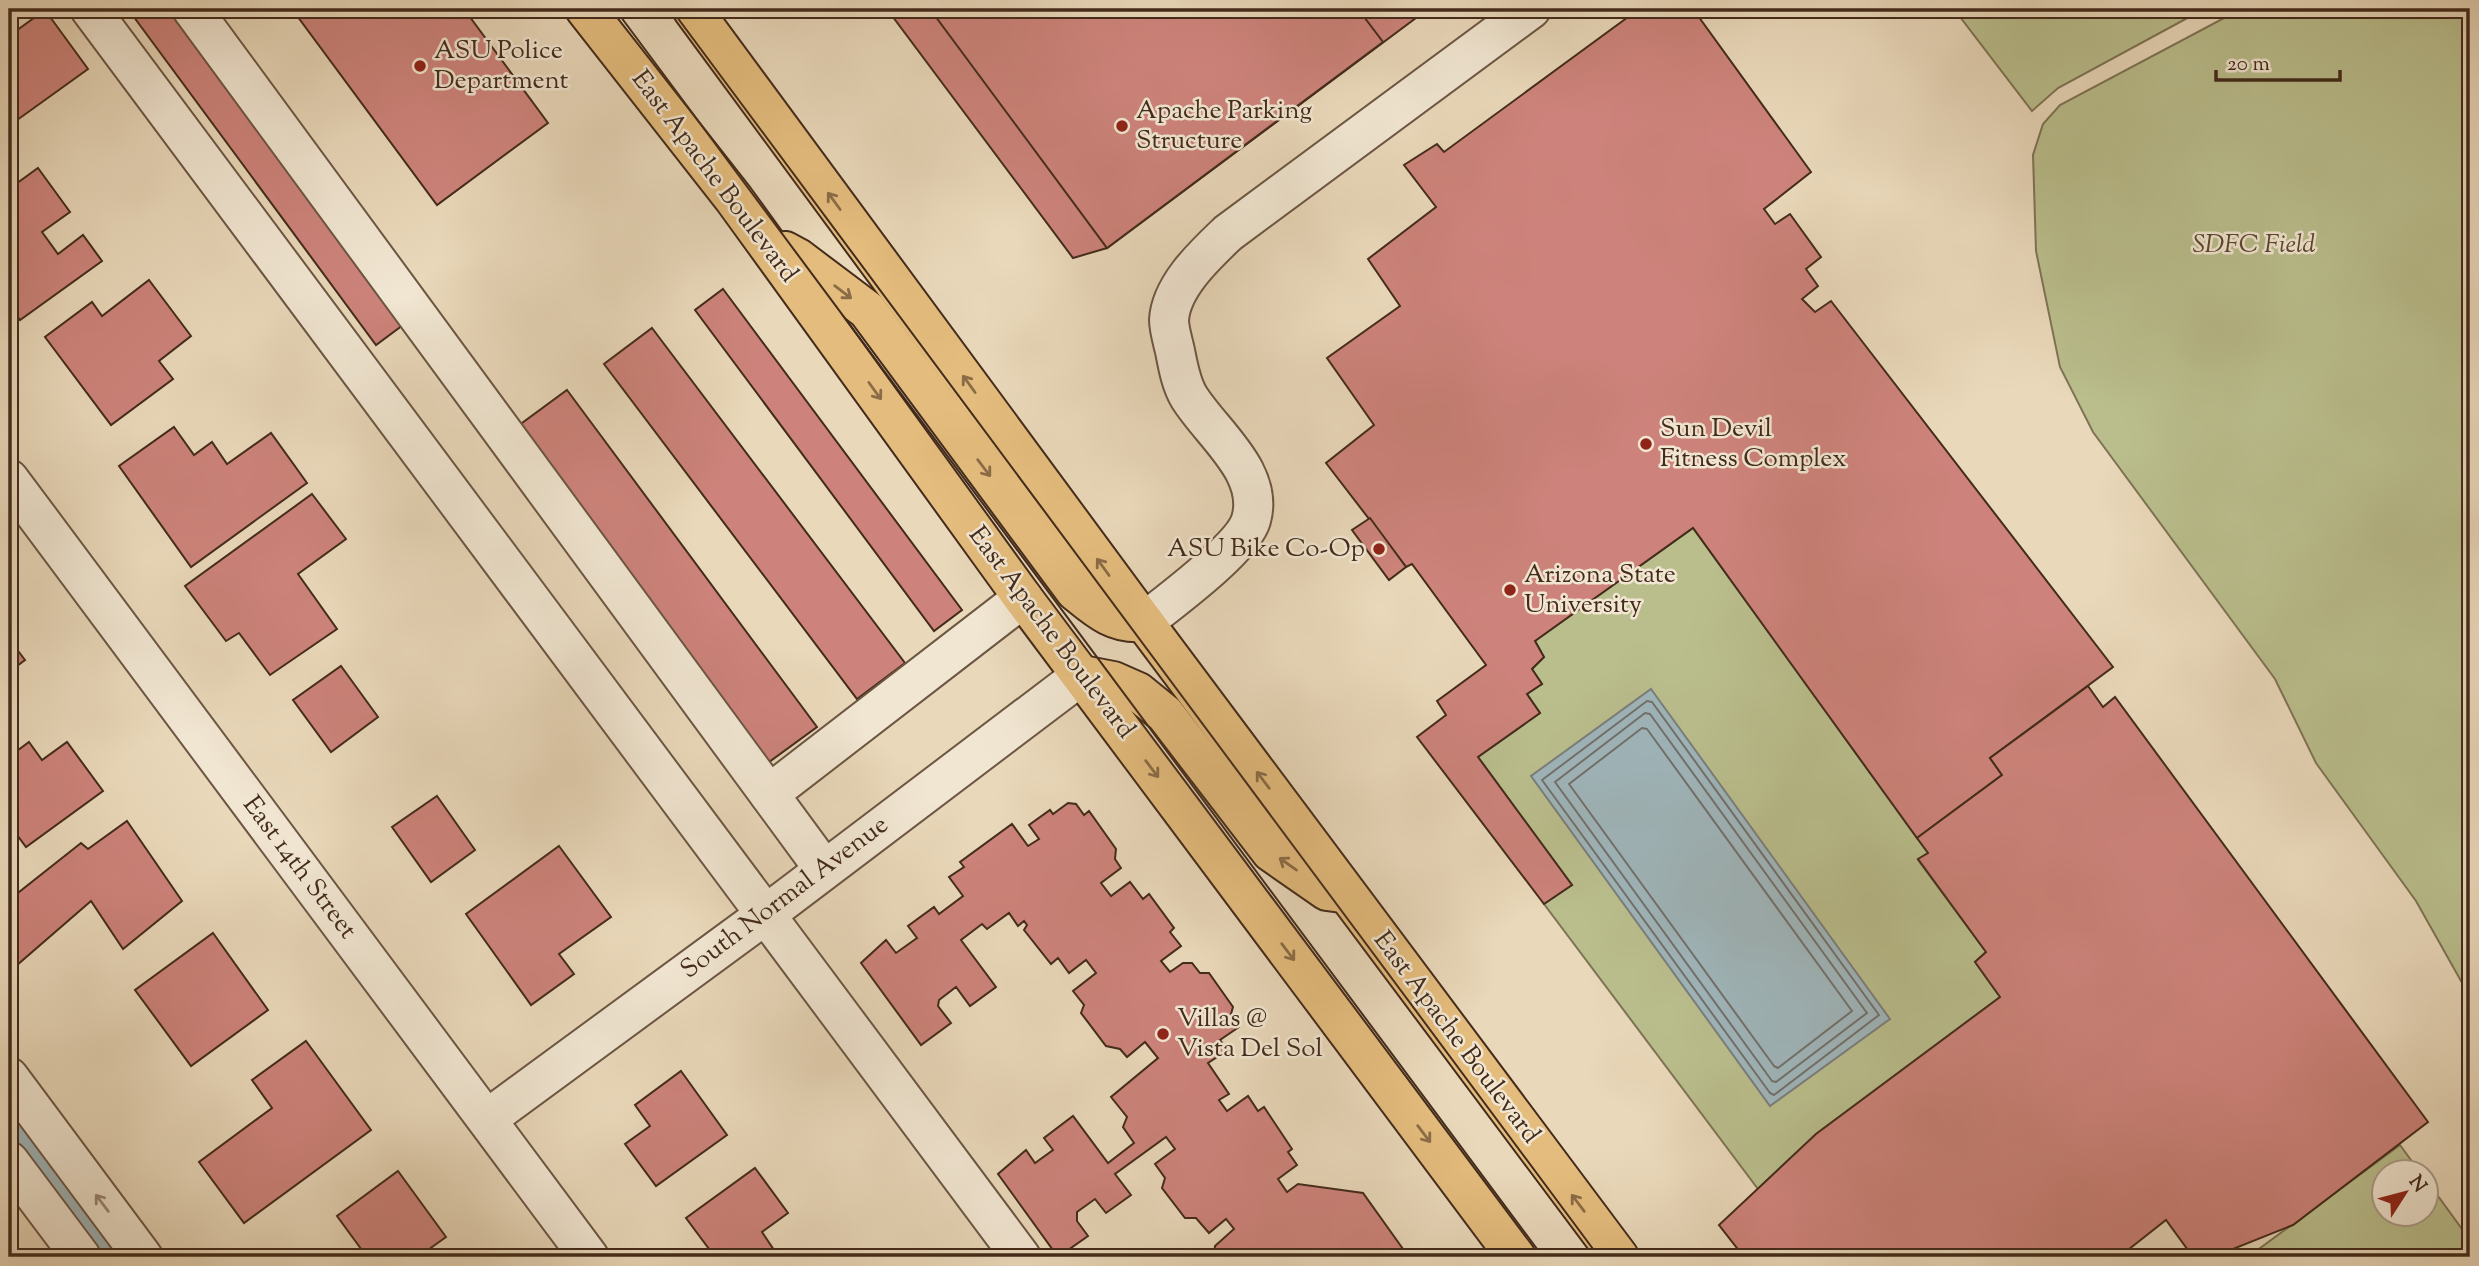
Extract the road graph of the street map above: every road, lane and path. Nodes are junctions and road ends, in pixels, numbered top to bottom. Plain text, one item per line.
1 (90, 9) edge
2 (192, 9) edge
3 (584, 9) edge
4 (692, 9) edge
5 (1531, 9) edge
6 (765, 242) junction
7 (9, 479) edge
8 (1023, 598) junction
9 (1144, 622) junction
10 (1082, 675) junction
11 (769, 794) junction
12 (824, 869) junction
13 (1348, 894) junction
14 (765, 915) junction
15 (9, 1077) edge
16 (487, 1119) junction
17 (9, 1161) edge
18 (81, 1257) edge
19 (143, 1257) edge
20 (589, 1257) edge
21 (1021, 1257) edge
22 (1516, 1257) edge
23 (1619, 1257) edge

1 - 14 street
2 - 11 street
3 - 6 main road, East Apache Boulevard
9 -> 4 main road, East Apache Boulevard
5 - 9 street
6 -> 8 main road, East Apache Boulevard
6 -> 9 main road
7 - 16 street, East 14th Street
8 - 10 main road, East Apache Boulevard
8 - 11 street
13 -> 9 main road, East Apache Boulevard
10 - 12 street, South Normal Avenue
13 -> 10 main road
10 -> 22 main road, East Apache Boulevard
11 - 12 street
12 - 14 street, South Normal Avenue
23 -> 13 main road, East Apache Boulevard
14 - 16 street, South Normal Avenue
14 - 21 street
19 -> 15 street
16 - 20 street, East 14th Street
17 - 18 street

